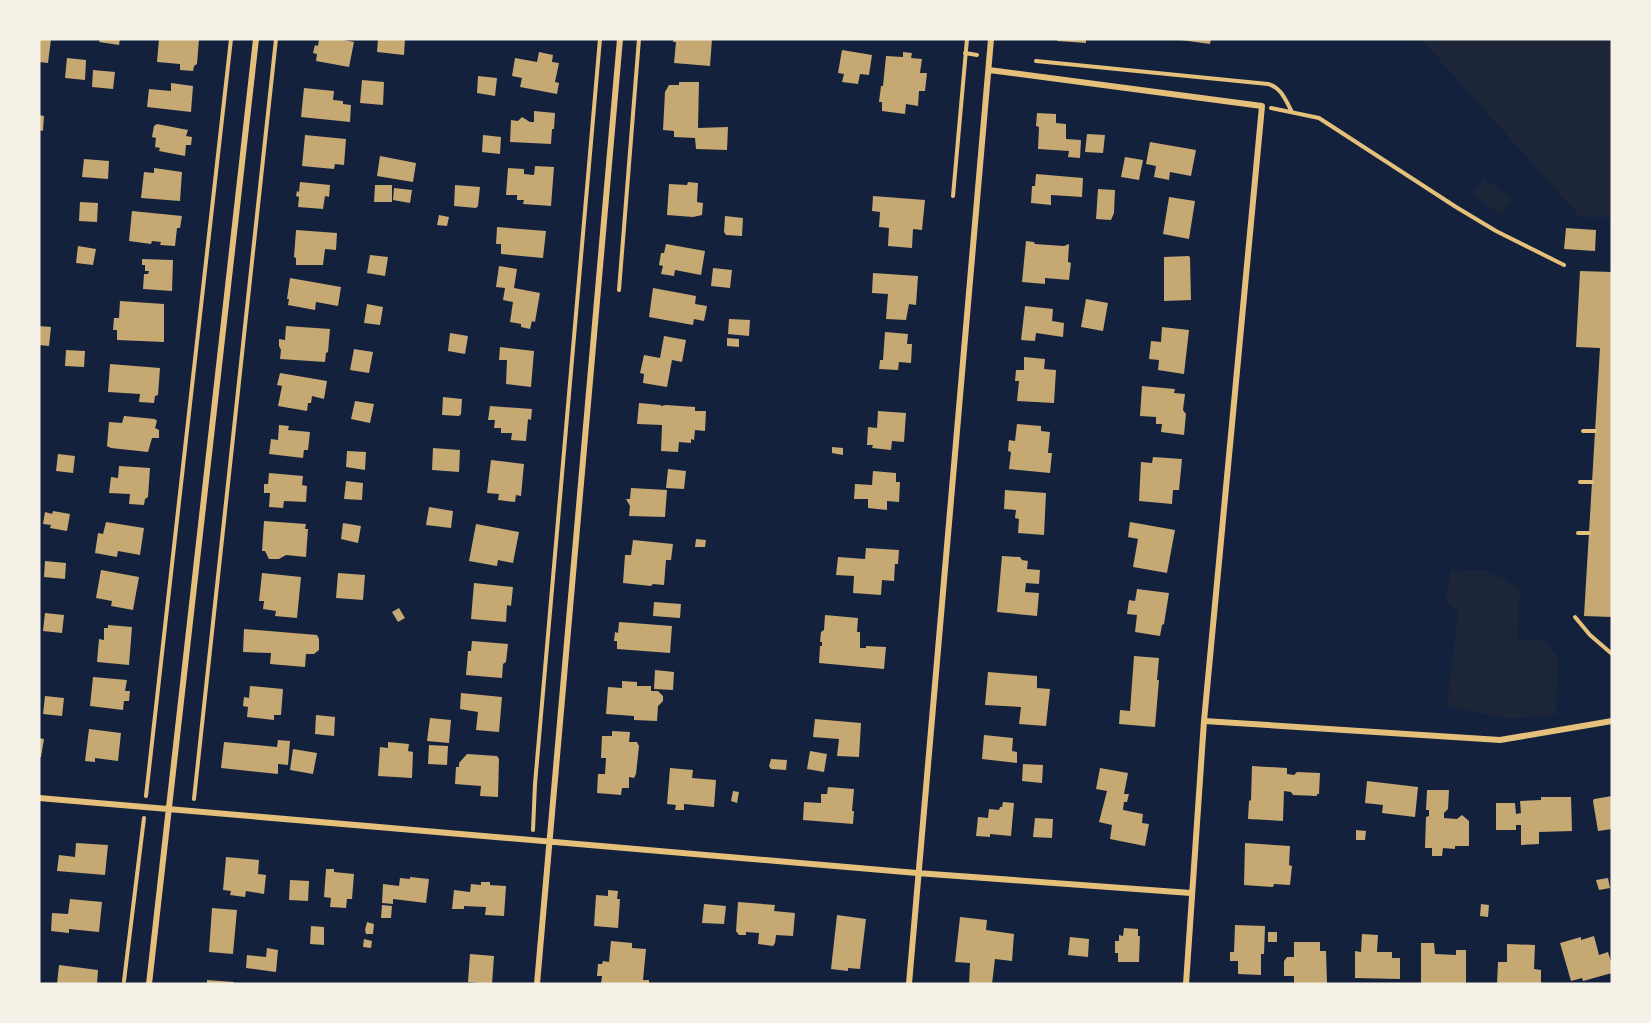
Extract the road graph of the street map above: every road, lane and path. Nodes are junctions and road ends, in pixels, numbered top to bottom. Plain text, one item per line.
1 (231, 39) edge
2 (256, 39) edge
3 (276, 39) edge
4 (600, 39) edge
5 (620, 39) edge
6 (639, 39) edge
7 (967, 39) edge
8 (991, 39) edge
9 (965, 53) junction
10 (990, 57) junction
11 (1025, 60) dead end
12 (989, 70) junction
13 (1262, 105) junction
14 (1292, 112) junction
15 (953, 196) dead end
16 (1564, 265) dead end
17 (619, 290) dead end
18 (1583, 431) dead end
19 (1595, 431) dead end
20 (1580, 482) dead end
21 (1592, 482) dead end
22 (1578, 532) dead end
23 (1589, 533) dead end
24 (1575, 618) dead end
25 (1612, 654) edge
26 (1204, 721) junction
27 (1612, 721) edge
28 (39, 798) edge
29 (145, 808) junction
30 (169, 809) junction
31 (192, 811) junction
32 (533, 840) junction
33 (549, 841) junction
34 (917, 873) junction
35 (1191, 893) junction
36 (124, 981) dead end
37 (149, 984) edge
38 (537, 984) edge
39 (909, 984) edge
40 (1186, 984) edge

1 - 29 path
2 - 30 street
3 - 31 path
4 - 32 path
5 - 33 street
6 - 17 path
7 - 9 path
8 - 10 street
9 - 10 path
9 - 15 path
10 - 12 street
11 - 14 path
12 - 13 street
12 - 34 street
13 - 14 path
13 - 26 street
14 - 16 path
18 - 19 path
20 - 21 path
22 - 23 path
24 - 25 path
26 - 27 street
26 - 35 street
28 - 29 street
29 - 30 street
29 - 36 path
30 - 31 street
30 - 37 street
31 - 32 street
32 - 33 street
33 - 34 street
33 - 38 street
34 - 35 street
34 - 39 street
35 - 40 street

